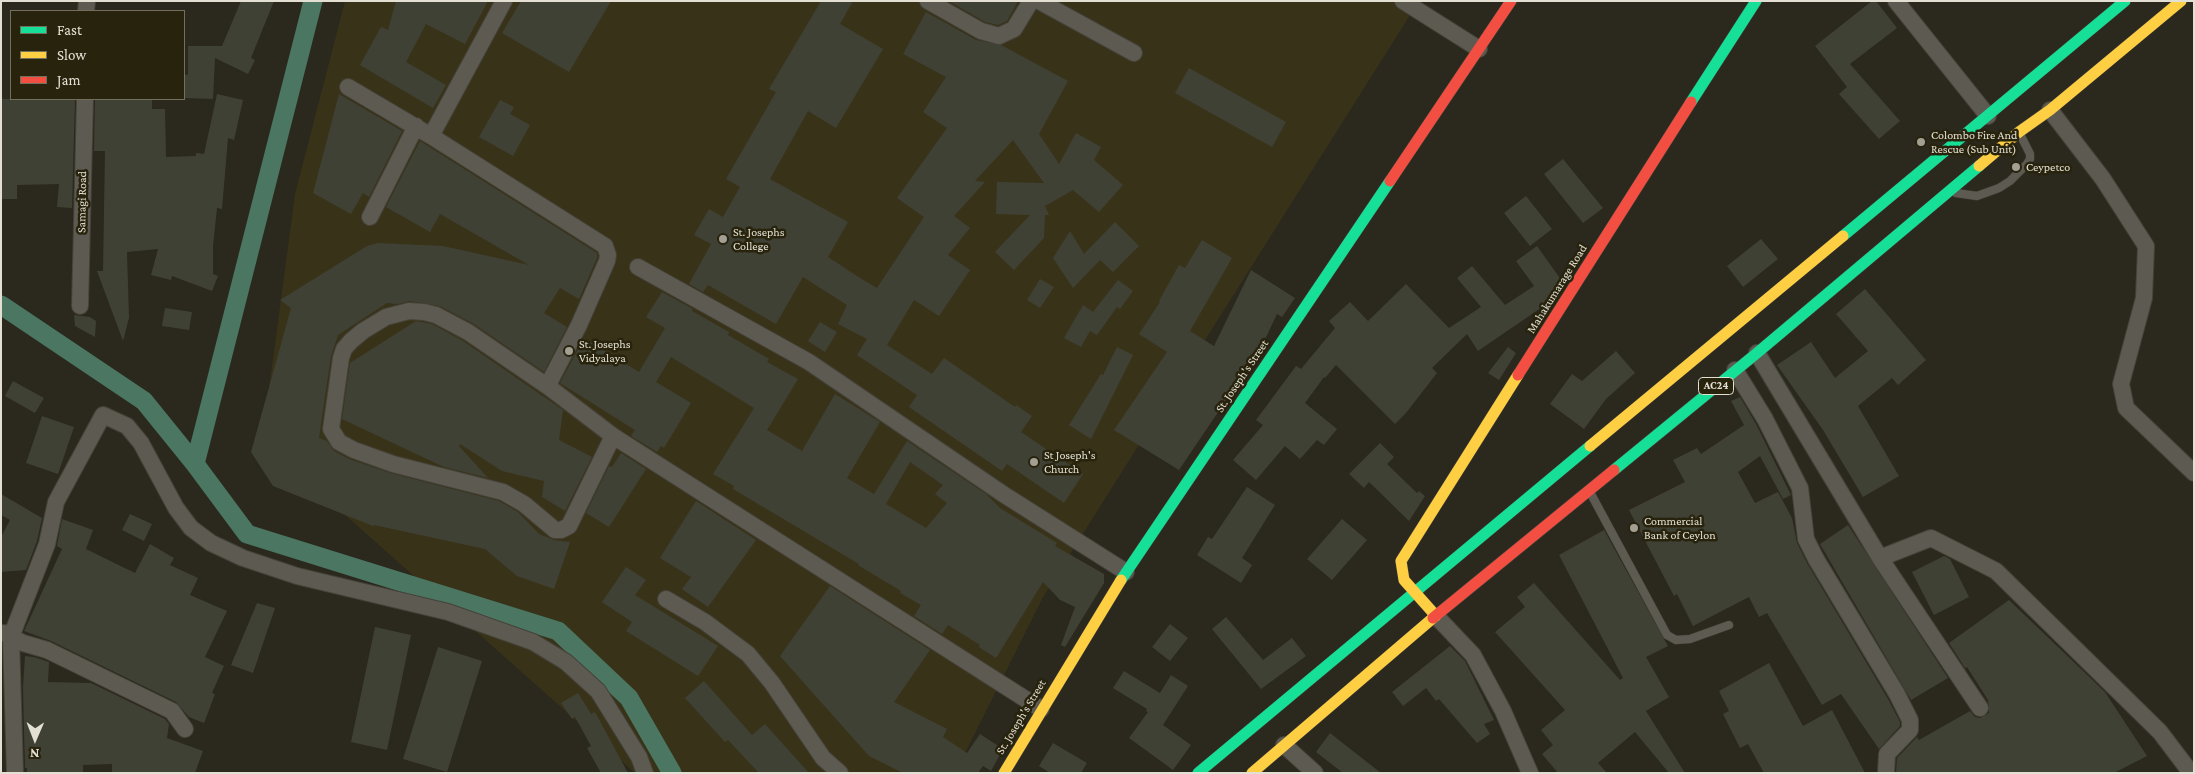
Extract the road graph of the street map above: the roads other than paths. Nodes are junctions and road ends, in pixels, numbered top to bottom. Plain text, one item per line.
1 (504, 1) edge
2 (1030, 1) edge
3 (1039, 1) edge
4 (1403, 1) edge
5 (1511, 1) edge
6 (1756, 1) edge
7 (1896, 1) edge
8 (2125, 1) edge
9 (2181, 1) edge
10 (935, 3) edge
11 (1479, 49) junction
12 (1134, 53) dead end
13 (348, 86) dead end
14 (84, 100) edge
15 (2050, 110) junction
16 (1988, 116) junction
17 (416, 126) junction
18 (2019, 132) junction
19 (431, 136) junction
20 (1949, 191) junction
21 (370, 216) dead end
22 (638, 267) dead end
23 (80, 306) dead end
24 (1757, 353) junction
25 (1735, 370) junction
26 (550, 388) junction
27 (613, 436) junction
28 (2194, 473) edge
29 (1589, 490) junction
30 (1880, 558) junction
31 (1126, 572) junction
32 (1414, 593) junction
33 (666, 599) dead end
34 (1436, 616) junction
35 (1729, 626) dead end
36 (6, 635) edge
37 (1980, 708) dead end
38 (1041, 709) junction
39 (185, 729) dead end
40 (1284, 745) junction
41 (2184, 770) edge
42 (15, 773) edge
43 (645, 773) edge
44 (840, 773) edge
45 (1004, 773) edge
46 (1198, 773) edge
47 (1252, 773) edge
48 (1315, 773) edge
49 (1530, 773) edge
50 (1886, 773) edge

1 - 19 street
2 - 10 street
3 - 12 street
4 - 11 street
5 - 11 main road, St. Joseph's Street
6 - 32 main road, Mahakumarage Road
7 - 16 street
8 - 16 main road, AC24
9 - 15 main road, AC24
11 - 31 main road, St. Joseph's Street
13 - 17 street
14 - 23 street, Samagi Road
15 - 18 main road, AC24
15 - 28 street
16 - 32 main road, AC24
17 - 19 street
17 - 21 street
18 - 20 main road, AC24
18 - 20 lane
19 - 26 street
20 - 24 main road, AC24
22 - 31 street
24 - 25 main road, AC24
24 - 30 street
25 - 29 main road, AC24
25 - 50 street
26 - 27 street
26 - 27 street
27 - 38 street
29 - 34 main road, AC24
29 - 35 lane
30 - 37 street
30 - 41 street
31 - 38 main road, St. Joseph's Street
32 - 34 main road, Mahakumarage Road
32 - 46 main road, AC24
33 - 44 street
34 - 40 main road, AC24
34 - 49 street
36 - 39 street
36 - 42 street
36 - 43 street
38 - 45 main road, St. Joseph's Street
40 - 47 main road, AC24
40 - 48 street

